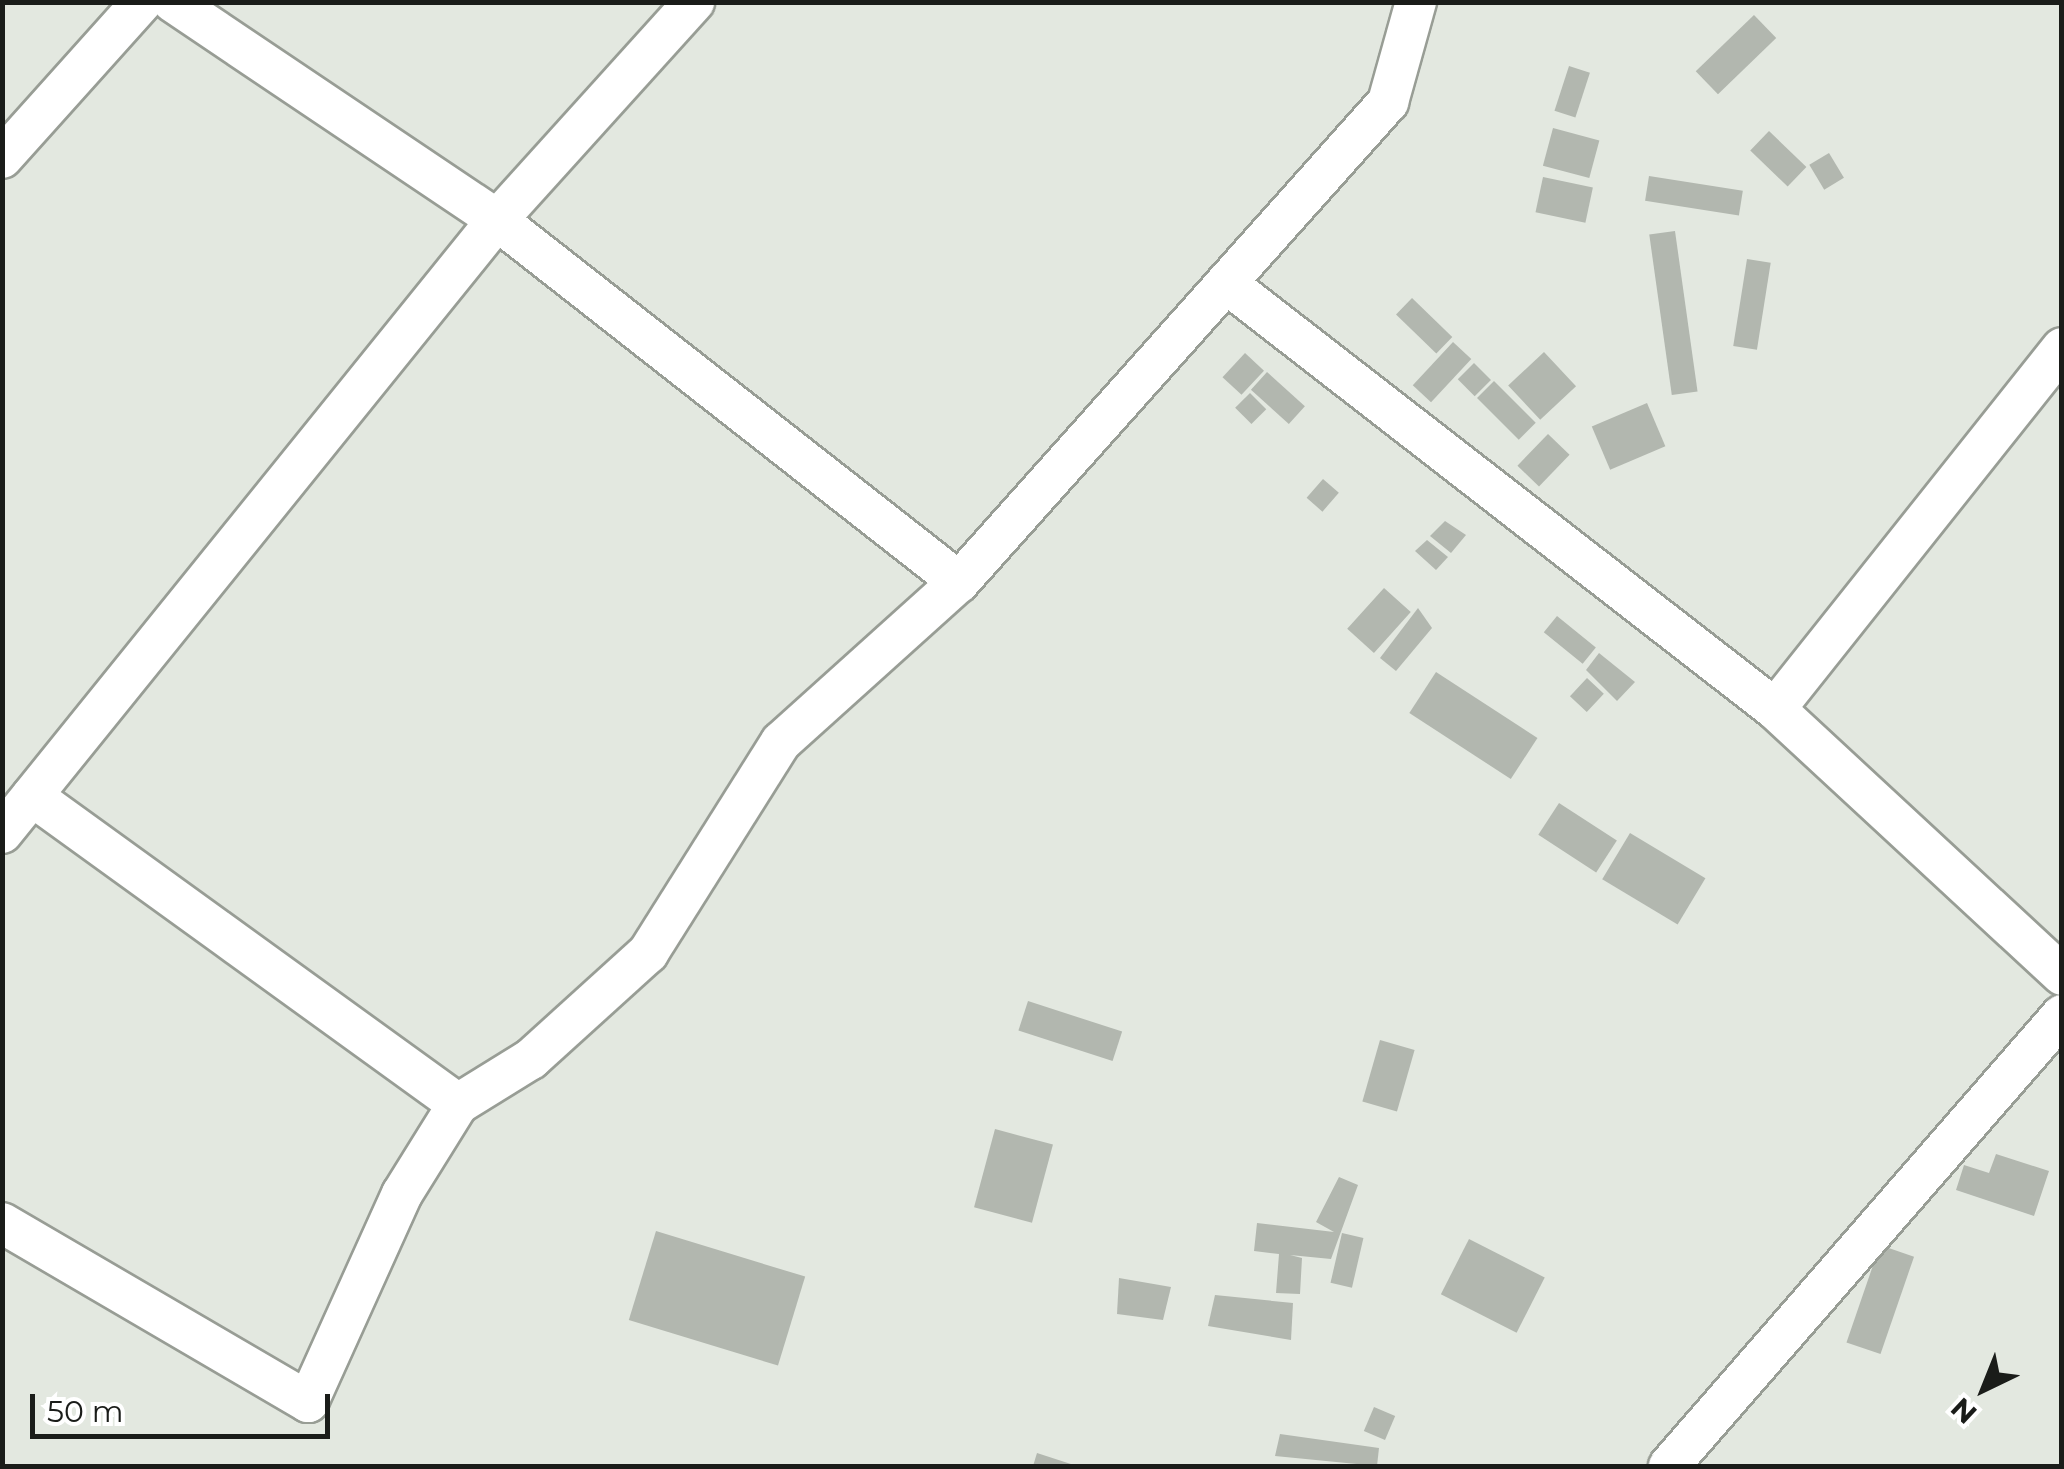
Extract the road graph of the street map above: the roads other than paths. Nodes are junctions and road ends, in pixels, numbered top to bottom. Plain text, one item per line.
1 (142, 2) edge
2 (174, 2) edge
3 (694, 2) edge
4 (1416, 2) edge
5 (2, 158) edge
6 (497, 220) junction
7 (1226, 283) junction
8 (2062, 348) edge
9 (959, 582) junction
10 (1775, 709) junction
11 (32, 796) junction
12 (2, 833) edge
13 (2062, 975) edge
14 (2062, 1015) edge
15 (458, 1104) junction
16 (2, 1223) edge
17 (1669, 1466) edge

1 - 5 street
2 - 6 street
3 - 6 street
4 - 7 street
6 - 9 street
6 - 11 street
7 - 9 street
7 - 10 street
8 - 10 street
9 - 15 street
10 - 13 street
11 - 12 street
11 - 15 street
14 - 17 street
15 - 16 street

